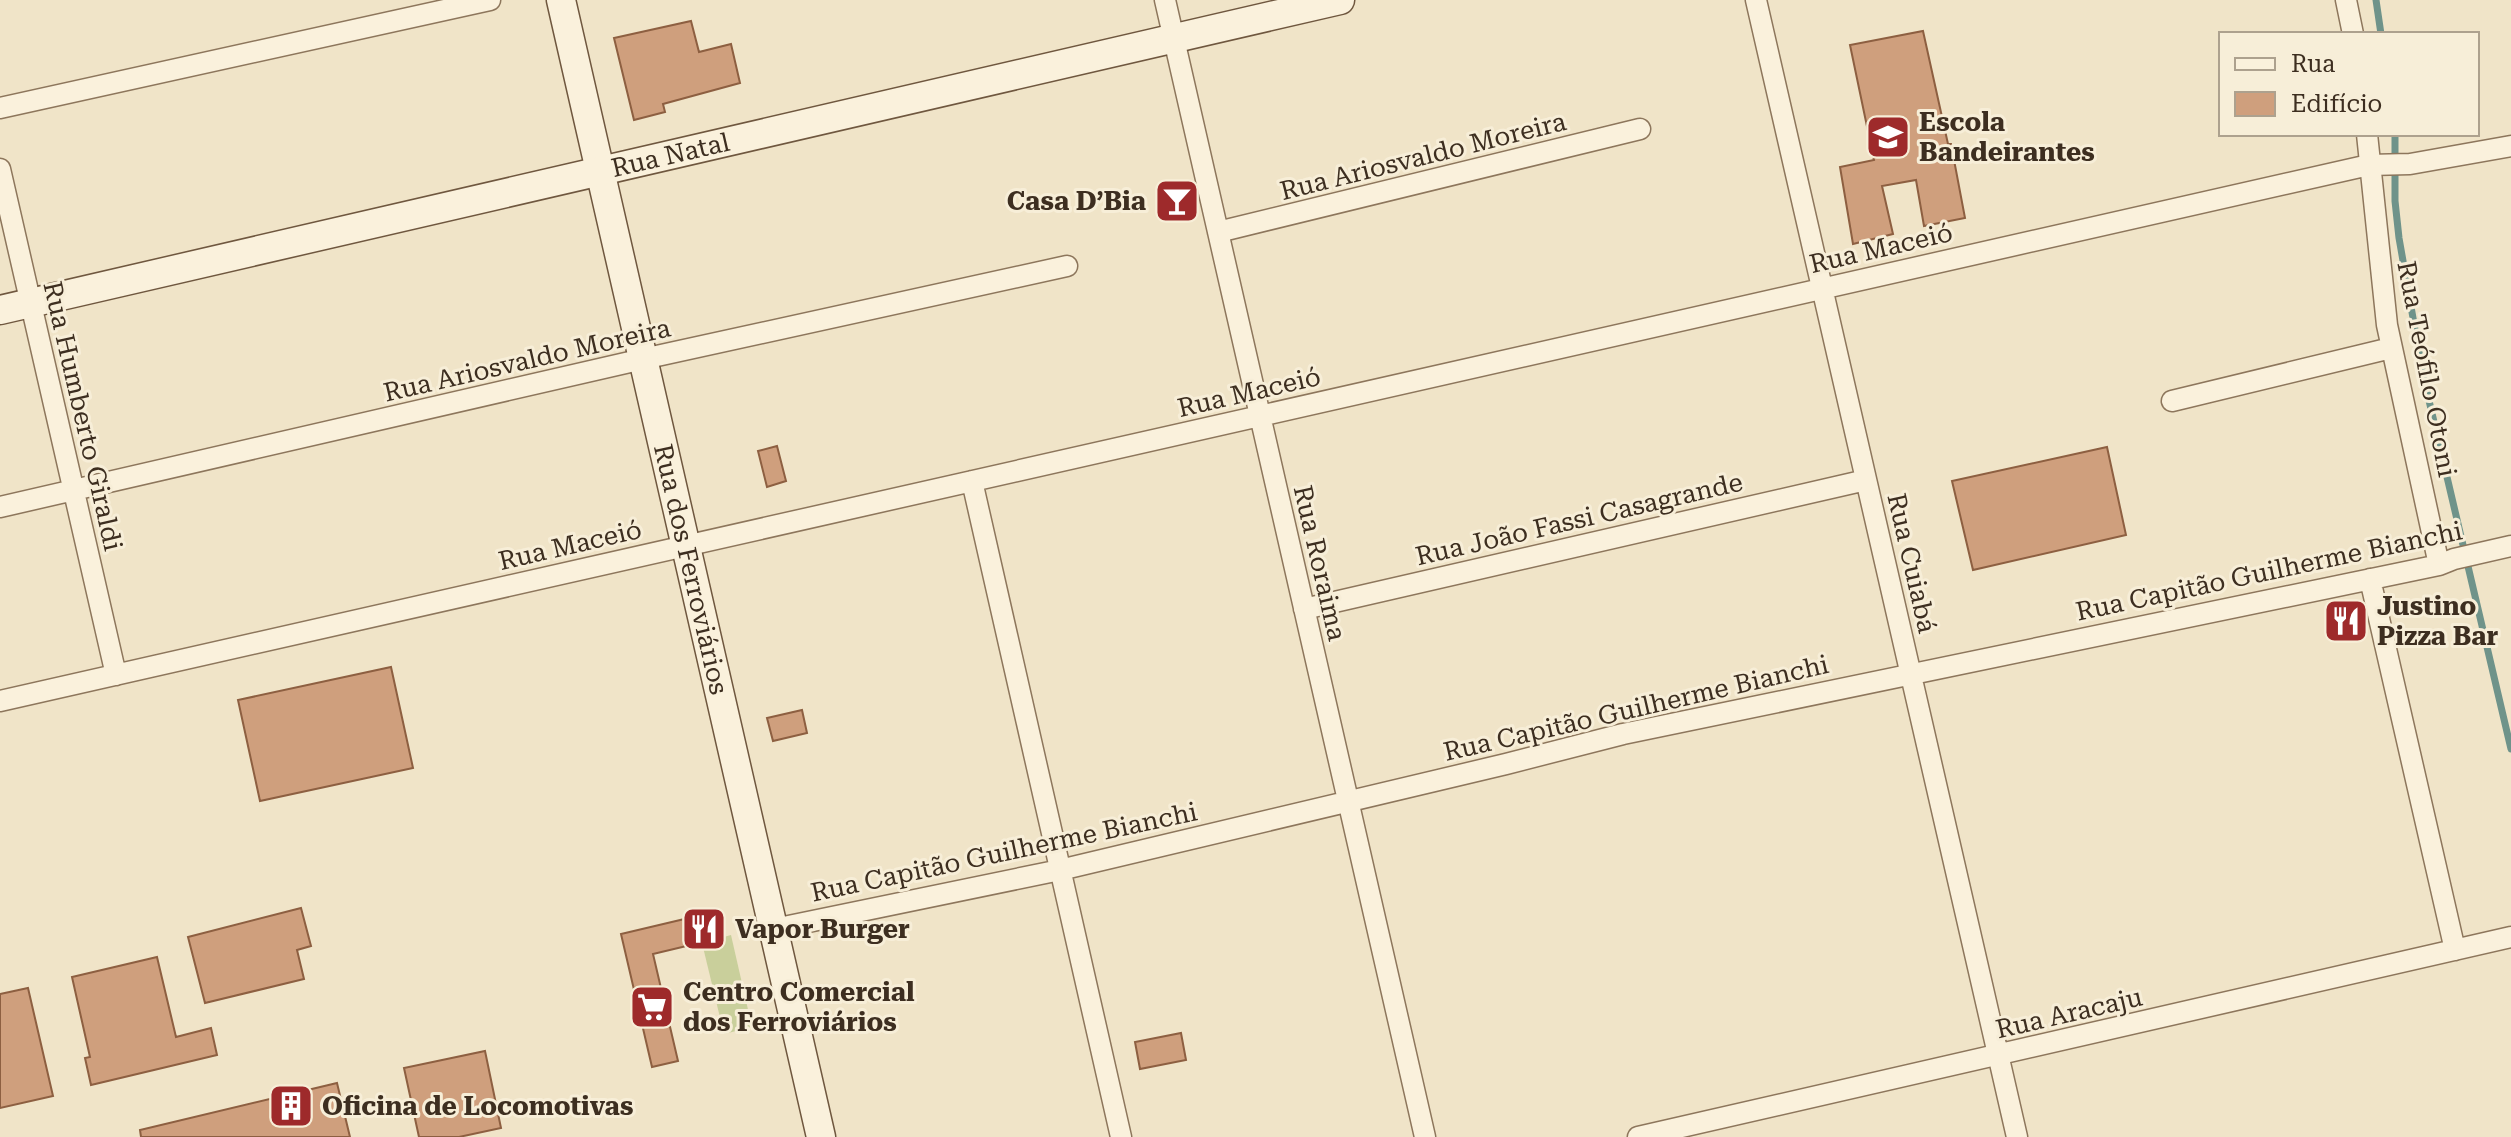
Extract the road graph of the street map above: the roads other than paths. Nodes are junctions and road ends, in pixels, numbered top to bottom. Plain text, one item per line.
1 (490, 0) edge
2 (561, 0) edge
3 (1165, 0) edge
4 (1340, 0) edge
5 (1756, 0) edge
6 (2346, 0) edge
7 (2353, 32) edge
8 (1173, 39) junction
9 (0, 108) edge
10 (1640, 129) dead end
11 (2367, 136) edge
12 (2511, 146) edge
13 (2369, 165) junction
14 (0, 169) edge
15 (600, 171) junction
16 (1218, 232) junction
17 (1067, 266) dead end
18 (1822, 288) junction
19 (31, 303) junction
20 (0, 310) edge
21 (2391, 348) junction
22 (643, 359) junction
23 (2172, 401) dead end
24 (1260, 416) junction
25 (1866, 480) junction
26 (972, 481) junction
27 (73, 490) junction
28 (0, 507) edge
29 (686, 546) junction
30 (2511, 546) edge
31 (2446, 562) junction
32 (2370, 579) junction
33 (1304, 609) junction
34 (1911, 673) junction
35 (116, 675) junction
36 (0, 701) edge
37 (1348, 802) junction
38 (1060, 870) junction
39 (774, 929) junction
40 (2511, 937) edge
41 (2455, 950) junction
42 (1998, 1056) junction
43 (821, 1137) edge
44 (1121, 1137) edge
45 (1425, 1137) edge
46 (1638, 1137) edge
47 (2017, 1137) edge

1 - 9 street
2 - 15 street, Rua dos Ferroviários
3 - 8 street, Rua Roraima
4 - 8 street, Rua Natal
5 - 18 street, Rua Cuiabá
6 - 7 street
8 - 15 street, Rua Natal
8 - 16 street, Rua Roraima
10 - 16 street, Rua Ariosvaldo Moreira
11 - 13 street, Rua Teófilo Otoni
12 - 13 street, Rua Maceió
13 - 18 street, Rua Maceió
13 - 21 street, Rua Teófilo Otoni
14 - 19 street, Rua Humberto Giraldi
15 - 19 street, Rua Natal
15 - 22 street, Rua dos Ferroviários
16 - 24 street, Rua Roraima
17 - 22 street, Rua Ariosvaldo Moreira
18 - 24 street, Rua Maceió
18 - 25 street, Rua Cuiabá
19 - 20 street, Rua Natal
19 - 27 street, Rua Humberto Giraldi
21 - 23 street
21 - 31 street, Rua Teófilo Otoni
22 - 27 street, Rua Ariosvaldo Moreira
22 - 29 street, Rua dos Ferroviários
24 - 26 street, Rua Maceió
24 - 33 street, Rua Roraima
25 - 33 street, Rua João Fassi Casagrande
25 - 34 street, Rua Cuiabá
26 - 29 street, Rua Maceió
26 - 38 street
27 - 28 street, Rua Ariosvaldo Moreira
27 - 35 street, Rua Humberto Giraldi
29 - 35 street, Rua Maceió
29 - 39 street, Rua dos Ferroviários
30 - 31 street, Rua Capitão Guilherme Bianchi
31 - 32 street, Rua Capitão Guilherme Bianchi
32 - 34 street, Rua Capitão Guilherme Bianchi
32 - 41 street
33 - 37 street, Rua Roraima
34 - 37 street, Rua Capitão Guilherme Bianchi
34 - 42 street, Rua Cuiabá
35 - 36 street, Rua Maceió
37 - 38 street, Rua Capitão Guilherme Bianchi
37 - 45 street, Rua Roraima
38 - 39 street, Rua Capitão Guilherme Bianchi
38 - 44 street
39 - 43 street, Rua dos Ferroviários
40 - 41 street, Rua Aracaju
41 - 42 street, Rua Aracaju
42 - 46 street, Rua Aracaju
42 - 47 street, Rua Cuiabá

